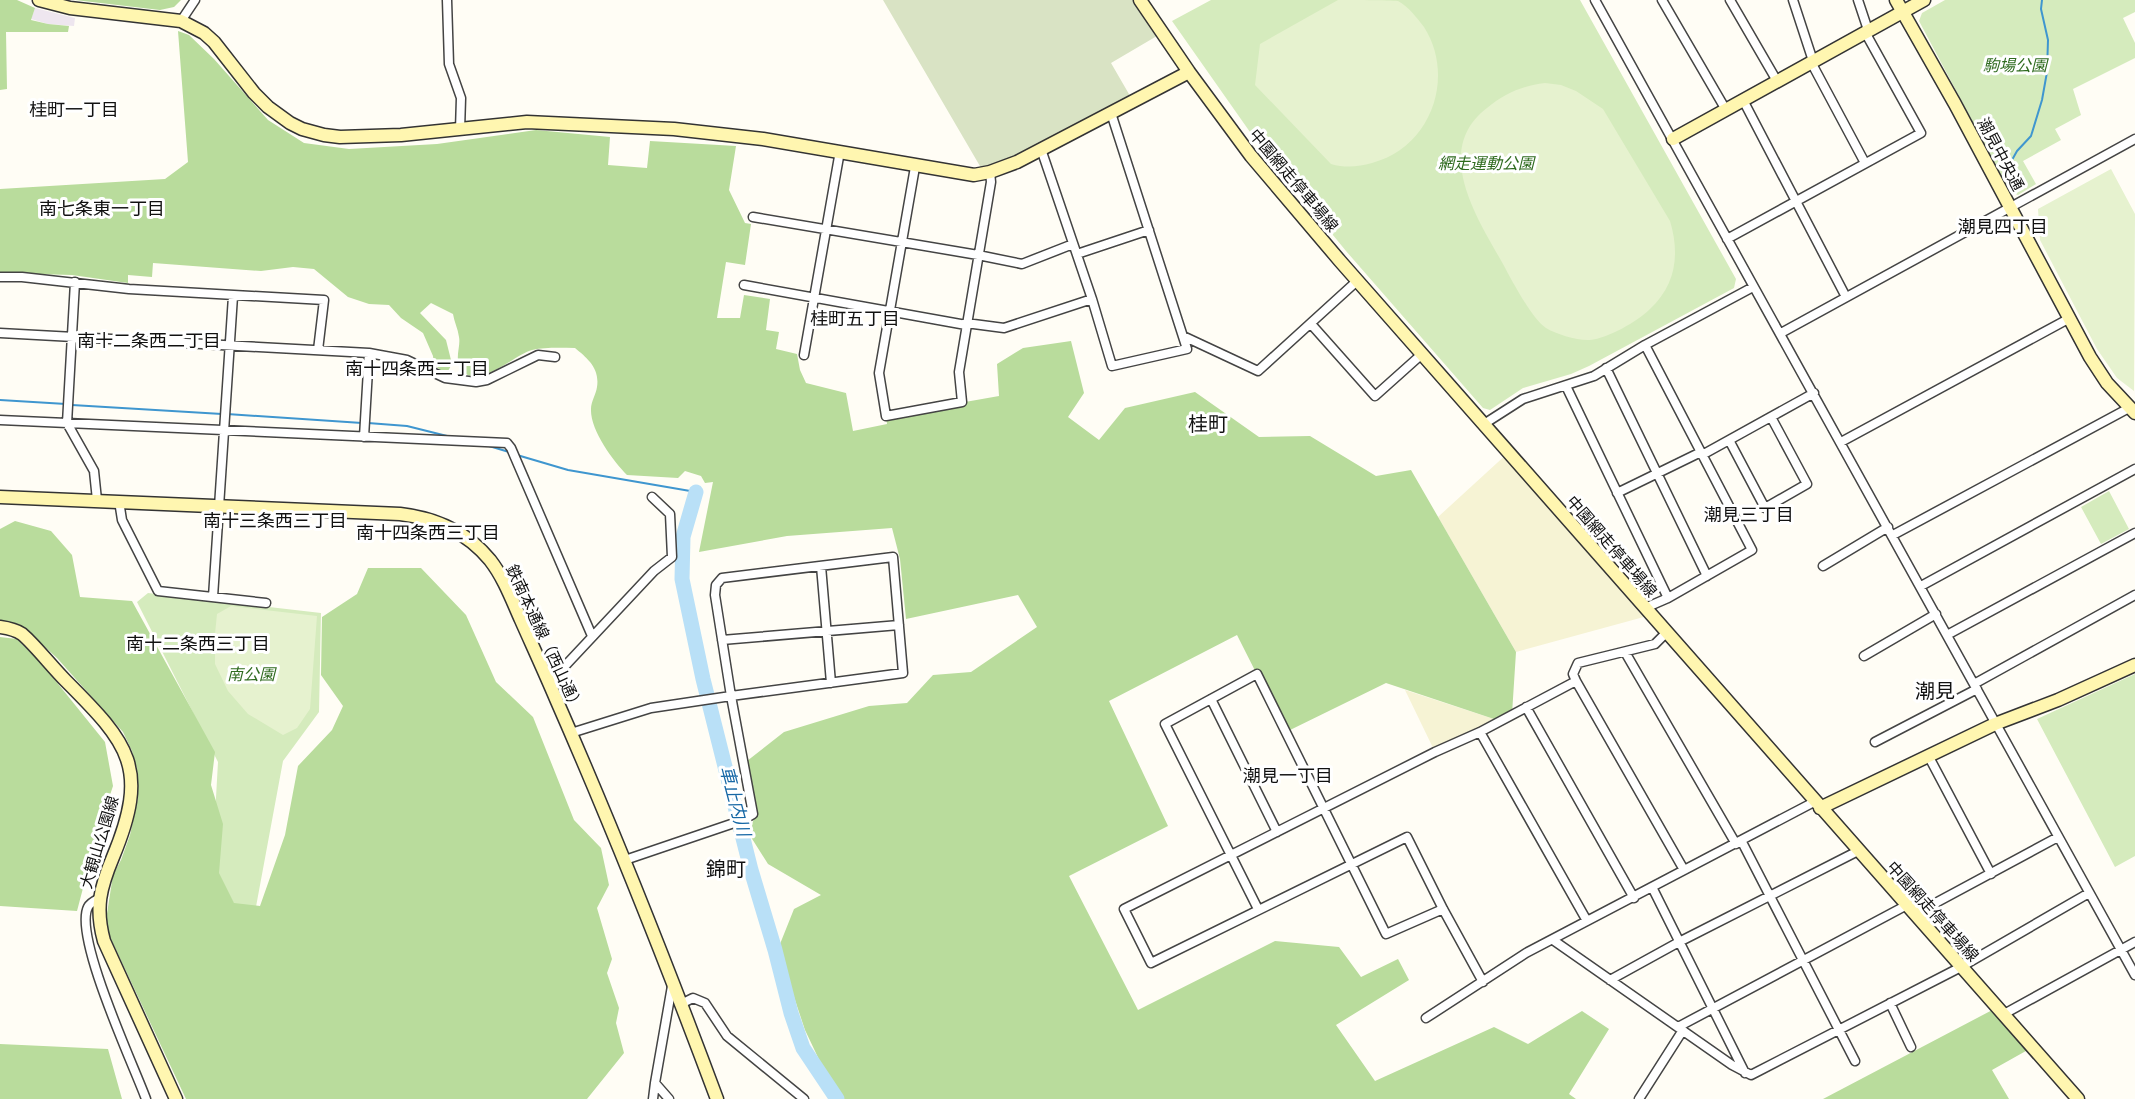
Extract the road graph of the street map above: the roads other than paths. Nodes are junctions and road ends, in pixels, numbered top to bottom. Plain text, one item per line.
1 (39, 0) edge
2 (195, 0) edge
3 (447, 0) edge
4 (1140, 0) edge
5 (1595, 0) edge
6 (1662, 0) edge
7 (1730, 0) edge
8 (1792, 0) edge
9 (1858, 0) edge
10 (1896, 0) edge
11 (1924, 0) edge
12 (1903, 12) junction
13 (181, 21) junction
14 (1867, 31) junction
15 (1812, 62) junction
16 (1189, 72) junction
17 (1777, 81) junction
18 (1743, 100) junction
19 (1726, 110) junction
20 (1111, 112) junction
21 (460, 130) junction
22 (1673, 139) junction
23 (2135, 139) edge
24 (1041, 149) junction
25 (840, 152) junction
26 (1865, 163) junction
27 (915, 166) junction
28 (990, 172) junction
29 (1795, 201) junction
30 (2011, 208) junction
31 (753, 217) dead end
32 (826, 229) junction
33 (1149, 230) junction
34 (1727, 239) junction
35 (902, 242) junction
36 (1073, 244) junction
37 (1077, 254) junction
38 (978, 255) junction
39 (0, 277) edge
40 (1357, 281) junction
41 (75, 282) junction
42 (744, 285) dead end
43 (1753, 287) junction
44 (233, 296) junction
45 (1846, 297) junction
46 (814, 298) junction
47 (1092, 299) junction
48 (889, 312) junction
49 (2070, 318) junction
50 (966, 324) junction
51 (1311, 324) junction
52 (0, 333) edge
53 (1781, 333) junction
54 (1184, 336) junction
55 (71, 337) junction
56 (1645, 345) junction
57 (230, 346) junction
58 (318, 350) junction
59 (369, 353) junction
60 (1422, 354) junction
61 (804, 355) dead end
62 (555, 357) dead end
63 (1606, 368) junction
64 (1566, 386) junction
65 (1814, 393) junction
66 (2132, 410) edge
67 (1771, 417) junction
68 (0, 420) edge
69 (66, 423) junction
70 (1484, 424) junction
71 (224, 431) junction
72 (364, 437) junction
73 (1729, 440) junction
74 (1841, 442) junction
75 (1701, 454) junction
76 (2135, 469) edge
77 (1657, 474) junction
78 (1617, 493) junction
79 (0, 496) edge
80 (652, 497) dead end
81 (97, 500) junction
82 (119, 501) junction
83 (219, 505) junction
84 (1891, 531) junction
85 (2135, 533) edge
86 (821, 566) junction
87 (1822, 566) dead end
88 (1707, 576) junction
89 (1921, 586) junction
90 (2135, 595) edge
91 (213, 597) junction
92 (1668, 598) junction
93 (266, 603) dead end
94 (1645, 608) junction
95 (1935, 614) junction
96 (899, 625) junction
97 (0, 627) edge
98 (827, 631) junction
99 (1666, 633) junction
100 (1947, 635) junction
101 (592, 636) junction
102 (722, 640) junction
103 (1625, 652) junction
104 (1864, 656) dead end
105 (2135, 665) edge
106 (1576, 681) junction
107 (549, 683) junction
108 (831, 683) junction
109 (1975, 686) junction
110 (731, 696) junction
111 (1211, 699) junction
112 (1526, 707) junction
113 (1995, 724) junction
114 (1480, 732) junction
115 (571, 733) junction
116 (1875, 741) dead end
117 (1929, 757) junction
118 (1817, 805) junction
119 (1324, 809) junction
120 (1277, 832) junction
121 (2058, 837) junction
122 (1739, 843) junction
123 (1858, 851) junction
124 (1230, 855) junction
125 (625, 860) junction
126 (1351, 863) junction
127 (1684, 870) junction
128 (1991, 874) junction
129 (1652, 887) junction
130 (2089, 892) junction
131 (1769, 895) junction
132 (1634, 897) junction
133 (98, 899) junction
134 (1257, 909) junction
135 (1443, 909) junction
136 (1911, 910) junction
137 (1587, 921) junction
138 (1553, 940) junction
139 (1679, 942) junction
140 (2135, 942) edge
141 (2121, 950) junction
142 (1804, 961) junction
143 (1961, 967) junction
144 (2135, 975) edge
145 (1610, 980) junction
146 (1483, 982) junction
147 (672, 986) junction
148 (1890, 1003) junction
149 (681, 1004) junction
150 (1714, 1007) junction
151 (2004, 1014) junction
152 (1426, 1018) dead end
153 (1681, 1028) junction
154 (1839, 1029) junction
155 (1911, 1047) dead end
156 (1855, 1061) dead end
157 (1745, 1073) junction
158 (655, 1083) junction
159 (175, 1097) edge
160 (146, 1099) edge
161 (653, 1099) edge
162 (669, 1099) edge
163 (717, 1099) edge
164 (804, 1099) edge
165 (1639, 1099) edge
166 (2078, 1099) edge

1 - 13 street
2 - 13 street
3 - 21 street
4 - 16 street, 中園網走停車場線
5 - 22 street
6 - 19 street
7 - 17 street
8 - 15 street
9 - 14 street
10 - 12 street, 潮見中央通
11 - 12 street
12 - 14 street
12 - 30 street, 潮見中央通
13 - 21 street
14 - 15 street
14 - 26 street
15 - 17 street
15 - 26 street
16 - 20 street
16 - 40 street, 中園網走停車場線
17 - 18 street
18 - 19 street
18 - 29 street
19 - 22 street
20 - 24 street
20 - 33 street
21 - 25 street
22 - 34 street
23 - 30 street
24 - 28 street
24 - 36 street
25 - 27 street
25 - 32 street
26 - 29 street
27 - 28 street
27 - 35 street
28 - 38 street
29 - 34 street
29 - 45 street
30 - 45 street
30 - 49 street, 潮見中央通
31 - 32 street
32 - 35 street
32 - 46 street
33 - 37 street
33 - 54 street
34 - 43 street
35 - 38 street
35 - 48 street
36 - 37 street
36 - 38 street
37 - 47 street
38 - 50 street
39 - 41 street
40 - 51 street
40 - 60 street, 中園網走停車場線
41 - 44 street
41 - 55 street
42 - 46 street
43 - 53 street
43 - 56 street
44 - 57 street
44 - 58 street
45 - 53 street
46 - 48 street
46 - 61 street
47 - 50 street
47 - 54 street
48 - 50 street
48 - 50 street
49 - 66 street, 潮見中央通
49 - 74 street
51 - 54 street
51 - 60 street
52 - 55 street
53 - 65 street
55 - 57 street
55 - 69 street
56 - 63 street
56 - 75 street
57 - 58 street
57 - 71 street
58 - 59 street
59 - 62 street
59 - 72 street
60 - 70 street, 中園網走停車場線
63 - 64 street
63 - 77 street
64 - 70 street
64 - 78 street
65 - 67 street
65 - 74 street
66 - 84 street
67 - 73 street
67 - 73 street
68 - 69 street
69 - 71 street
69 - 81 street
70 - 94 street, 中園網走停車場線
71 - 72 street
71 - 83 street
72 - 101 street
73 - 75 street
74 - 84 street
75 - 77 street
75 - 88 street
76 - 89 street
77 - 78 street
77 - 88 street
78 - 92 street
79 - 81 street, 鉄南本通線（西山通）
80 - 101 street
81 - 82 street, 鉄南本通線（西山通）
82 - 83 street, 鉄南本通線（西山通）
82 - 91 street
83 - 91 street
83 - 107 street, 鉄南本通線（西山通）
84 - 87 street
84 - 89 street
85 - 100 street
86 - 96 street
86 - 98 street
86 - 102 street
88 - 92 street
89 - 95 street
90 - 109 street
91 - 93 street
92 - 94 street
94 - 99 street, 中園網走停車場線
95 - 100 street
95 - 104 street
96 - 98 street
96 - 108 street
97 - 133 street, 大観山公園線
98 - 102 street
98 - 108 street
99 - 103 street
99 - 118 street, 中園網走停車場線
100 - 109 street
101 - 107 street
102 - 110 street
103 - 106 street
103 - 122 street
105 - 113 street
106 - 112 street
106 - 127 street
107 - 115 street, 鉄南本通線（西山通）
108 - 110 street
109 - 113 street
109 - 116 street
110 - 115 street
110 - 125 street
111 - 119 street
111 - 120 street
111 - 124 street
112 - 114 street
112 - 132 street
113 - 117 street
113 - 121 street
114 - 119 street
114 - 137 street
115 - 125 street, 鉄南本通線（西山通）
117 - 118 street
117 - 128 street
118 - 122 street
118 - 123 street, 中園網走停車場線
119 - 120 street
119 - 126 street
120 - 124 street
121 - 128 street
121 - 130 street
122 - 127 street
122 - 131 street
123 - 131 street
123 - 136 street, 中園網走停車場線
124 - 134 street
124 - 134 street
125 - 147 street, 鉄南本通線（西山通）
126 - 134 street
126 - 135 street
126 - 135 street
127 - 129 street
128 - 136 street
129 - 132 street
129 - 139 street
130 - 141 street
130 - 143 street
131 - 139 street
131 - 142 street
132 - 137 street
133 - 159 street, 大観山公園線
133 - 160 street
135 - 146 street
136 - 142 street
136 - 143 street, 中園網走停車場線
137 - 138 street
138 - 145 street
138 - 146 street
139 - 145 street
139 - 150 street
140 - 141 street
141 - 144 street
141 - 151 street
142 - 150 street
142 - 154 street
143 - 148 street
143 - 151 street, 中園網走停車場線
145 - 153 street
146 - 152 street
147 - 149 street, 鉄南本通線（西山通）
147 - 158 street
148 - 154 street
148 - 155 street
149 - 163 street, 鉄南本通線（西山通）
149 - 164 street
150 - 153 street
150 - 157 street
151 - 166 street, 中園網走停車場線
153 - 157 street
153 - 165 street
154 - 156 street
154 - 157 street
158 - 161 street
158 - 162 street

